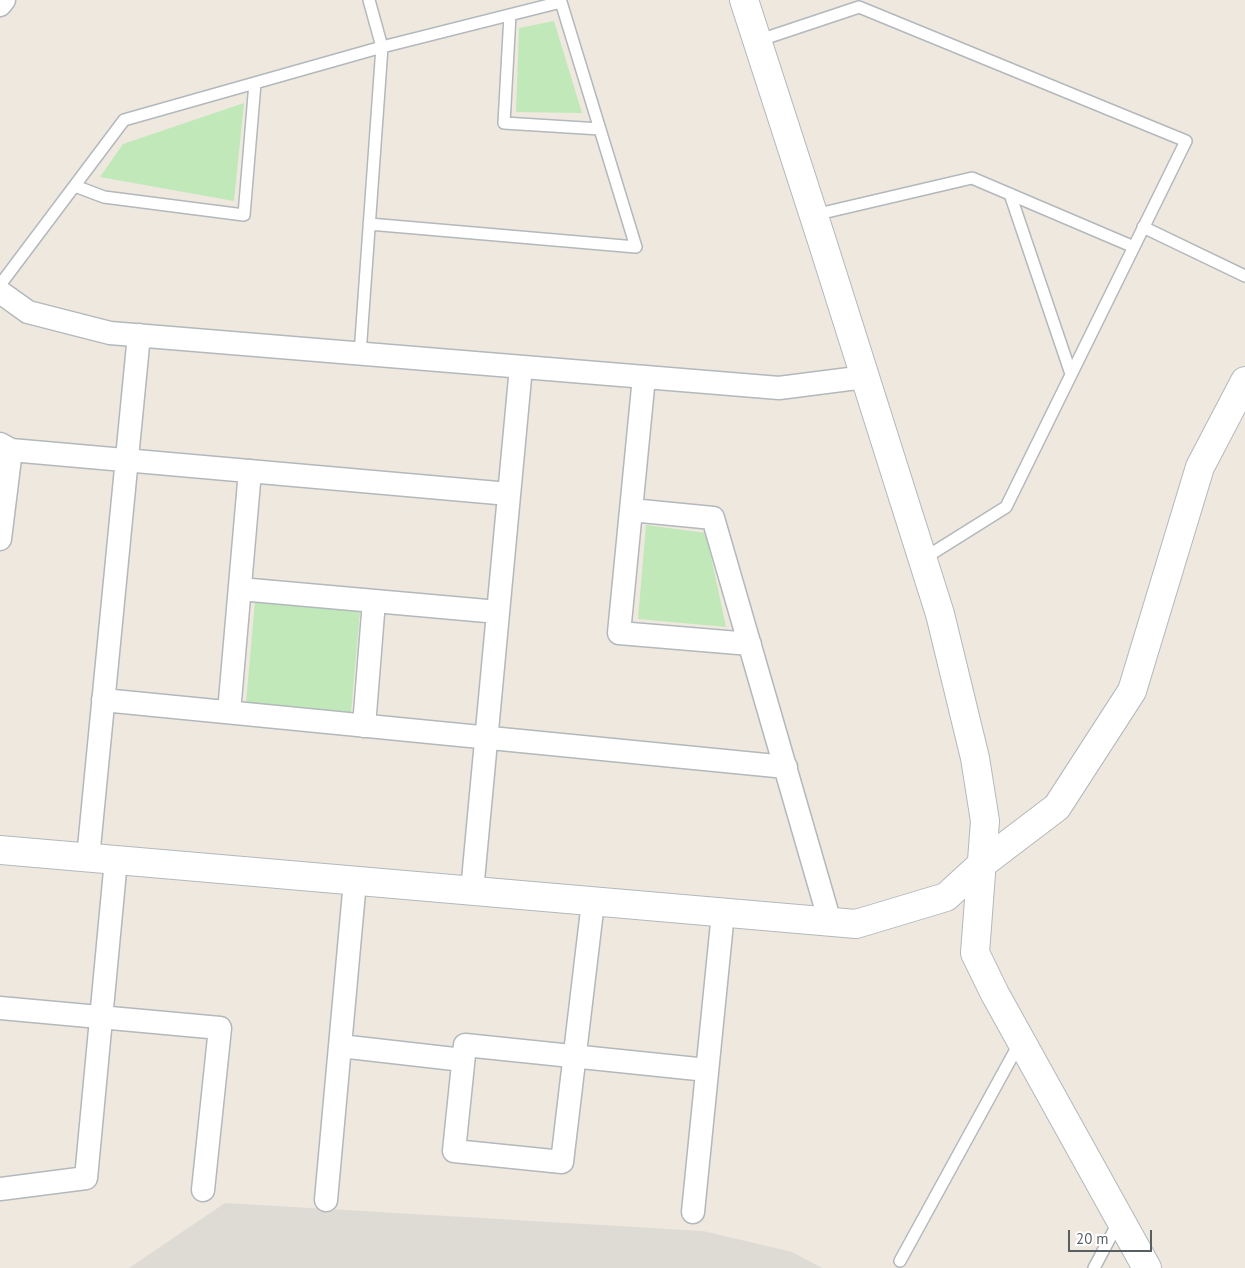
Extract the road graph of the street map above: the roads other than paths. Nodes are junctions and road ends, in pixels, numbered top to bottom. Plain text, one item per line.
1 (4, 0) edge
2 (369, 0) edge
3 (744, 0) edge
4 (859, 4) edge
5 (0, 5) edge
6 (510, 15) junction
7 (757, 41) junction
8 (382, 47) junction
9 (255, 83) junction
10 (600, 129) junction
11 (75, 186) junction
12 (1010, 194) junction
13 (814, 215) junction
14 (370, 224) junction
15 (1143, 227) junction
16 (1134, 247) junction
17 (1245, 276) edge
18 (0, 285) edge
19 (0, 292) edge
20 (139, 335) junction
21 (360, 354) junction
22 (521, 367) junction
23 (1071, 374) junction
24 (644, 377) junction
25 (865, 377) junction
26 (1245, 381) edge
27 (6, 447) edge
28 (126, 460) junction
29 (250, 471) junction
30 (509, 494) junction
31 (631, 510) junction
32 (0, 539) edge
33 (922, 559) junction
34 (240, 588) junction
35 (374, 601) junction
36 (498, 612) junction
37 (750, 644) junction
38 (103, 700) junction
39 (229, 712) junction
40 (364, 726) junction
41 (486, 738) junction
42 (786, 768) junction
43 (0, 850) edge
44 (88, 858) junction
45 (116, 860) junction
46 (982, 864) junction
47 (355, 881) junction
48 (472, 891) junction
49 (593, 902) junction
50 (723, 913) junction
51 (830, 922) junction
52 (0, 1008) edge
53 (101, 1017) junction
54 (1021, 1040) junction
55 (340, 1046) junction
56 (575, 1057) junction
57 (463, 1060) junction
58 (707, 1070) junction
59 (0, 1189) edge
60 (203, 1190) dead end
61 (326, 1200) dead end
62 (693, 1212) dead end
63 (1120, 1219) junction
64 (900, 1261) dead end
65 (1094, 1268) edge
66 (1147, 1268) edge

1 - 5 street
2 - 8 lane
3 - 7 street
4 - 7 lane
4 - 15 lane
6 - 8 lane
6 - 10 lane
6 - 10 lane
7 - 13 street
8 - 9 lane
8 - 14 lane
9 - 11 lane
9 - 11 lane
10 - 14 lane
11 - 18 lane
12 - 13 lane
12 - 16 lane
12 - 23 lane
13 - 25 street
14 - 21 lane
15 - 16 lane
15 - 17 lane
16 - 23 lane
19 - 20 street
20 - 21 street
20 - 28 street
21 - 22 street
22 - 24 street
22 - 30 street
23 - 33 lane
24 - 25 street
24 - 31 street
25 - 33 street
26 - 46 street
27 - 28 street
27 - 32 street
28 - 29 street
28 - 38 street
29 - 30 street
29 - 34 street
30 - 36 street
31 - 37 street
31 - 37 street
33 - 46 street
34 - 35 street
34 - 39 street
35 - 36 street
35 - 40 street
36 - 41 street
37 - 42 street
38 - 39 street
38 - 44 street
39 - 40 street
40 - 41 street
41 - 42 street
41 - 48 street
42 - 51 street
43 - 44 street
44 - 45 street
45 - 47 street
45 - 53 street
46 - 51 street
46 - 54 street
47 - 48 street
47 - 55 street
48 - 49 street
49 - 50 street
49 - 56 street
50 - 51 street
50 - 58 street
52 - 53 street
53 - 59 street
53 - 60 street
54 - 63 street
54 - 64 lane
55 - 57 street
55 - 61 street
56 - 57 street
56 - 57 street
56 - 58 street
58 - 62 street
63 - 65 lane
63 - 66 street

